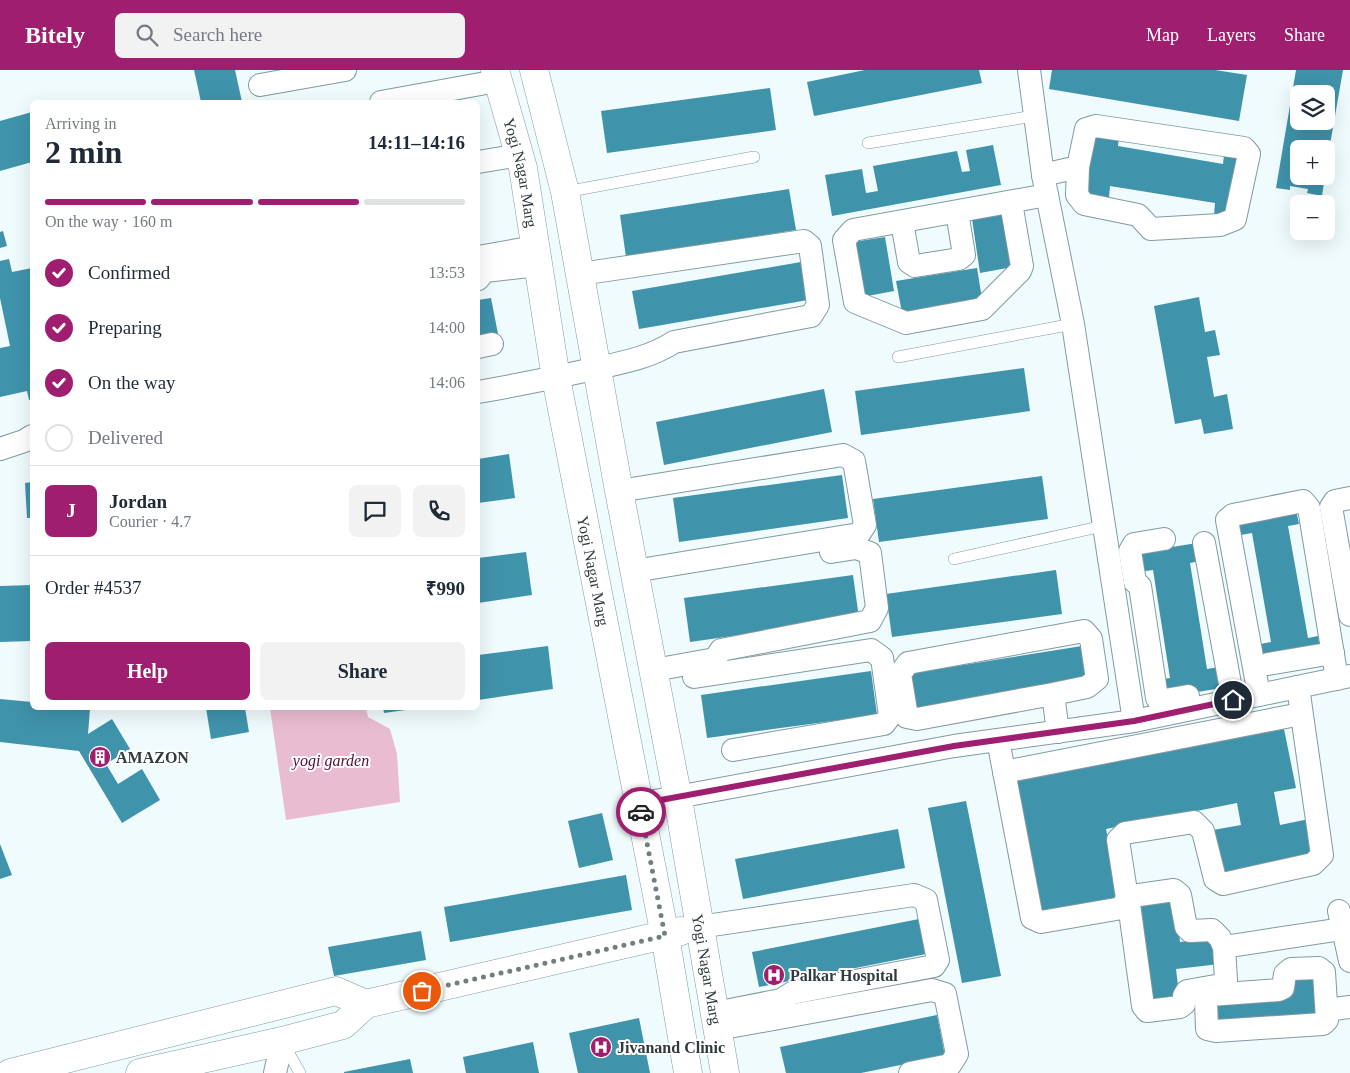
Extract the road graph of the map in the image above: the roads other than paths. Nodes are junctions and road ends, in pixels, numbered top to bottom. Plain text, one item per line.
1 (345, 70) edge
2 (534, 70) edge
3 (1029, 70) edge
4 (496, 76) edge
5 (260, 85) dead end
6 (390, 100) edge
7 (1034, 116) junction
8 (868, 143) dead end
9 (520, 155) junction
10 (754, 157) dead end
11 (480, 162) edge
12 (1078, 167) junction
13 (1045, 185) junction
14 (565, 192) junction
15 (1011, 203) junction
16 (957, 212) junction
17 (902, 222) junction
18 (536, 256) junction
19 (480, 257) edge
20 (580, 274) junction
21 (480, 277) edge
22 (1073, 324) junction
23 (898, 357) dead end
24 (597, 368) junction
25 (556, 378) junction
26 (480, 392) edge
27 (30, 437) edge
28 (0, 449) edge
29 (619, 491) junction
30 (1350, 498) edge
31 (1103, 526) junction
32 (1164, 539) dead end
33 (1204, 543) dead end
34 (954, 559) dead end
35 (636, 577) junction
36 (1142, 598) junction
37 (1114, 602) junction
38 (1350, 615) edge
39 (1333, 653) junction
40 (1151, 656) junction
41 (1124, 661) junction
42 (1268, 664) dead end
43 (655, 677) junction
44 (1344, 678) edge
45 (1298, 687) junction
46 (1053, 694) junction
47 (1259, 694) junction
48 (1232, 695) junction
49 (947, 714) junction
50 (1301, 714) junction
51 (1134, 721) junction
52 (1058, 732) junction
53 (818, 735) junction
54 (998, 740) junction
55 (954, 746) junction
56 (733, 750) dead end
57 (825, 770) junction
58 (1004, 772) junction
59 (678, 798) junction
60 (639, 804) junction
61 (700, 926) junction
62 (665, 936) junction
63 (1224, 947) junction
64 (1350, 961) edge
65 (366, 1004) junction
66 (1350, 1007) edge
67 (1327, 1010) junction
68 (717, 1021) junction
69 (282, 1041) junction
70 (10, 1073) edge
71 (140, 1073) edge
72 (275, 1073) edge
73 (300, 1073) edge
74 (688, 1073) edge
75 (725, 1073) edge
76 (910, 1073) edge

1 - 5 street
2 - 14 street, Yogi Nagar Marg
3 - 7 street
4 - 6 street
4 - 9 street, Yogi Nagar Marg
7 - 8 lane
7 - 13 street
9 - 11 street
9 - 18 street, Yogi Nagar Marg
10 - 14 lane
12 - 12 street
12 - 13 street
13 - 15 street
13 - 22 street
14 - 20 street, Yogi Nagar Marg
15 - 16 street
15 - 17 street
16 - 17 street
16 - 17 street
18 - 19 street
18 - 21 street
18 - 25 street, Yogi Nagar Marg
20 - 24 street, Yogi Nagar Marg
20 - 24 street
22 - 23 lane
22 - 31 street
24 - 25 street
24 - 29 street, Yogi Nagar Marg
25 - 26 street
25 - 60 street, Yogi Nagar Marg
27 - 28 street
29 - 35 street, Yogi Nagar Marg
29 - 35 street
30 - 38 street
31 - 34 lane
31 - 37 street
32 - 36 street
33 - 48 street
35 - 43 street, Yogi Nagar Marg
35 - 43 street
36 - 37 street
36 - 40 street
37 - 41 street
39 - 42 street
39 - 44 street
39 - 47 street
40 - 41 street
40 - 48 street
41 - 51 street
43 - 53 street
43 - 59 street, Yogi Nagar Marg
44 - 45 street
45 - 47 street
45 - 50 street
46 - 49 street
46 - 49 street
46 - 52 street
47 - 48 street
48 - 51 street
49 - 55 street
50 - 58 street
50 - 58 street
51 - 52 street
52 - 54 street
53 - 56 street
53 - 57 street
54 - 55 street
54 - 58 street
55 - 57 street
57 - 59 street
59 - 60 street
59 - 61 street, Yogi Nagar Marg
60 - 62 street, Yogi Nagar Marg
61 - 62 street
61 - 68 street, Yogi Nagar Marg
61 - 68 street
62 - 65 street
62 - 74 street, Yogi Nagar Marg
63 - 63 street
63 - 64 street
65 - 69 street
65 - 70 street
66 - 67 street
67 - 67 street
68 - 75 street, Yogi Nagar Marg
68 - 76 street
69 - 71 street
69 - 72 street
69 - 73 lane

